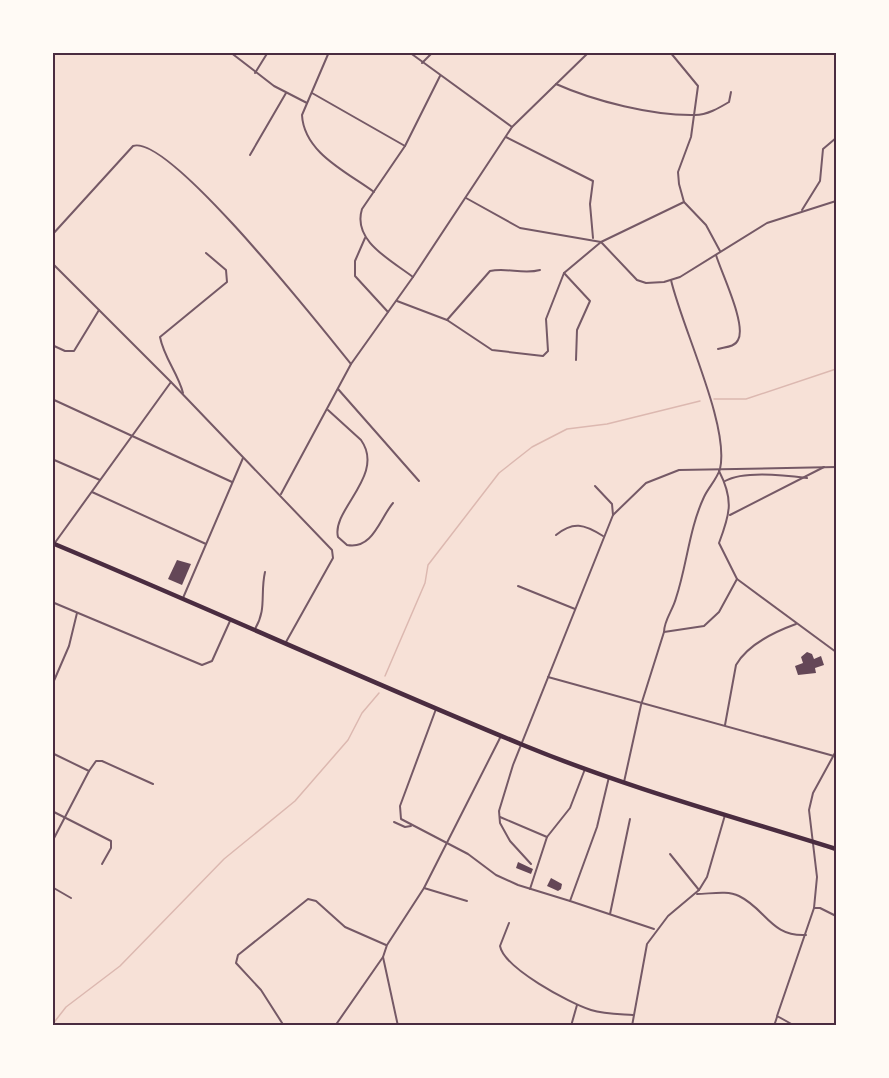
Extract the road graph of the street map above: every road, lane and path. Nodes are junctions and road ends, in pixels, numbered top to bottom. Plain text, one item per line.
1 (230, 52) edge
2 (268, 52) edge
3 (329, 52) edge
4 (409, 52) edge
5 (433, 52) edge
6 (670, 52) edge
7 (588, 53) edge
8 (422, 63) junction
9 (255, 73) junction
10 (440, 75) junction
11 (556, 84) junction
12 (731, 92) dead end
13 (286, 93) junction
14 (312, 93) junction
15 (307, 103) junction
16 (695, 115) junction
17 (512, 126) junction
18 (506, 137) junction
19 (837, 138) edge
20 (405, 146) junction
21 (250, 155) dead end
22 (374, 192) junction
23 (466, 197) junction
24 (837, 201) edge
25 (684, 202) junction
26 (801, 210) junction
27 (52, 235) edge
28 (364, 238) junction
29 (593, 238) junction
30 (601, 242) junction
31 (721, 252) junction
32 (206, 253) dead end
33 (716, 255) junction
34 (54, 265) edge
35 (52, 270) edge
36 (540, 270) dead end
37 (564, 273) junction
38 (413, 277) junction
39 (671, 280) junction
40 (397, 301) junction
41 (99, 310) junction
42 (388, 312) junction
43 (447, 320) junction
44 (52, 345) edge
45 (718, 349) dead end
46 (576, 360) dead end
47 (351, 364) junction
48 (171, 382) junction
49 (338, 389) junction
50 (183, 393) junction
51 (52, 399) edge
52 (328, 410) junction
53 (132, 434) junction
54 (243, 458) junction
55 (52, 459) edge
56 (824, 467) junction
57 (837, 467) edge
58 (719, 471) junction
59 (807, 478) junction
60 (100, 480) junction
61 (419, 481) dead end
62 (724, 481) junction
63 (232, 482) junction
64 (595, 486) dead end
65 (92, 492) junction
66 (281, 494) junction
67 (393, 503) dead end
68 (613, 515) junction
69 (730, 515) junction
70 (556, 536) dead end
71 (603, 536) junction
72 (53, 543) edge
73 (206, 544) junction
74 (265, 572) dead end
75 (737, 579) junction
76 (518, 586) dead end
77 (183, 598) junction
78 (52, 602) edge
79 (575, 609) junction
80 (77, 614) junction
81 (231, 619) junction
82 (797, 623) junction
83 (255, 629) junction
84 (664, 632) junction
85 (286, 642) junction
86 (837, 652) edge
87 (548, 677) junction
88 (53, 683) edge
89 (641, 705) junction
90 (436, 708) junction
91 (726, 725) junction
92 (501, 735) junction
93 (522, 744) junction
94 (837, 751) edge
95 (52, 753) edge
96 (834, 756) junction
97 (585, 769) junction
98 (89, 771) junction
99 (609, 777) junction
100 (624, 783) junction
101 (153, 784) dead end
102 (52, 811) edge
103 (725, 815) junction
104 (66, 817) junction
105 (500, 817) junction
106 (630, 819) dead end
107 (394, 822) dead end
108 (411, 826) junction
109 (547, 837) junction
110 (811, 840) junction
111 (52, 842) edge
112 (446, 843) junction
113 (837, 849) edge
114 (670, 854) dead end
115 (102, 864) dead end
116 (531, 864) dead end
117 (52, 887) edge
118 (424, 888) junction
119 (530, 889) junction
120 (699, 890) junction
121 (696, 894) junction
122 (71, 898) dead end
123 (570, 901) junction
124 (467, 902) dead end
125 (814, 908) junction
126 (610, 914) junction
127 (837, 916) edge
128 (509, 923) dead end
129 (656, 929) junction
130 (806, 935) junction
131 (387, 945) junction
132 (383, 957) junction
133 (577, 1005) junction
134 (633, 1015) junction
135 (777, 1016) junction
136 (284, 1026) edge
137 (335, 1026) edge
138 (398, 1026) edge
139 (571, 1026) edge
140 (632, 1026) edge
141 (774, 1026) edge
142 (795, 1026) edge

1 - 9 street
2 - 9 street
3 - 14 street
4 - 8 street
5 - 8 street
6 - 16 street
7 - 11 street
8 - 10 street
9 - 13 street
10 - 17 street
10 - 20 street
11 - 16 street
11 - 17 street
12 - 16 street
13 - 15 street
13 - 21 street
14 - 15 street
14 - 20 street
15 - 22 street
16 - 25 street
17 - 18 street
18 - 23 street
18 - 29 street
19 - 26 street
20 - 22 street
22 - 28 street
23 - 29 street
23 - 38 street
24 - 26 street
25 - 30 street
25 - 31 street
26 - 31 street
27 - 47 street
28 - 38 street
28 - 42 street
29 - 30 street
30 - 37 street
30 - 39 street
31 - 33 street
32 - 50 street
33 - 39 street
33 - 45 street
34 - 35 street
34 - 41 street
36 - 43 street
37 - 43 street
37 - 46 street
38 - 40 street
39 - 58 street
40 - 42 street
40 - 43 street
41 - 44 street
41 - 48 street
42 - 47 street
47 - 49 street
48 - 50 street
48 - 53 street
49 - 52 street
49 - 61 street
50 - 54 street
51 - 53 street
52 - 66 street
52 - 67 street
53 - 60 street
53 - 63 street
54 - 63 street
54 - 66 street
55 - 60 street
56 - 57 street
56 - 58 street
56 - 59 street
58 - 62 street
58 - 68 street
58 - 84 street
59 - 62 street
59 - 69 street
60 - 65 street
62 - 69 street
63 - 73 street
64 - 68 street
65 - 72 street
65 - 73 street
66 - 85 street
68 - 71 street
69 - 75 street
70 - 71 street
71 - 79 street
72 - 77 highway
73 - 77 street
74 - 83 street
75 - 82 street
75 - 84 street
76 - 79 street
77 - 81 highway
78 - 80 street
79 - 87 street
80 - 81 street
80 - 88 street
81 - 83 highway
82 - 86 street
82 - 91 street
83 - 85 highway
84 - 89 street
85 - 90 highway
87 - 89 street
87 - 93 street
89 - 91 street
89 - 100 street
90 - 92 highway
90 - 108 street
91 - 96 street
92 - 93 highway
92 - 112 street
93 - 97 highway
93 - 105 street
94 - 96 street
95 - 98 street
96 - 110 street
97 - 99 highway
97 - 109 street
98 - 101 street
98 - 104 street
99 - 100 highway
99 - 123 street
100 - 103 highway
102 - 104 street
103 - 110 highway
103 - 120 street
104 - 111 street
104 - 115 street
105 - 109 street
105 - 116 street
106 - 126 street
107 - 108 street
108 - 112 street
109 - 119 street
110 - 113 highway
110 - 125 street
112 - 118 street
112 - 119 street
114 - 120 street
117 - 122 street
118 - 124 street
118 - 131 street
119 - 123 street
120 - 121 street
121 - 129 street
121 - 130 street
123 - 126 street
125 - 127 street
125 - 130 street
126 - 129 street
128 - 133 street
129 - 134 street
130 - 135 street
131 - 132 street
131 - 136 street
132 - 137 street
132 - 138 street
133 - 134 street
133 - 139 street
134 - 140 street
135 - 141 street
135 - 142 street

